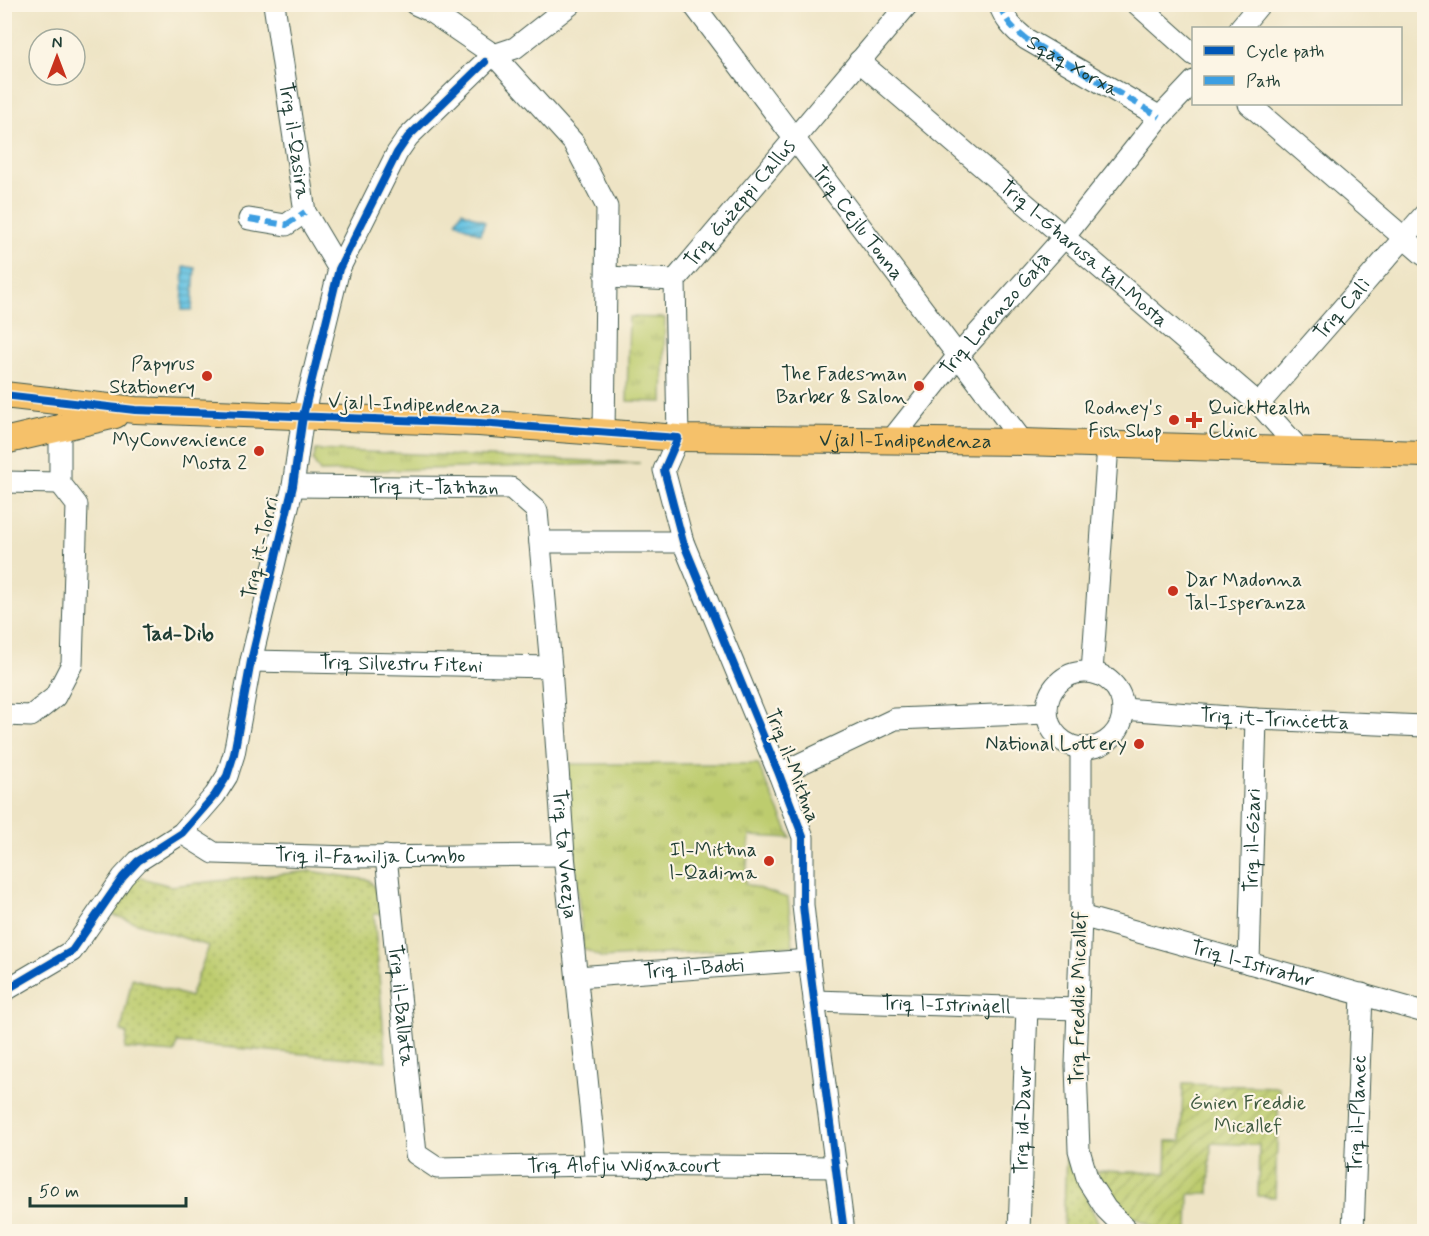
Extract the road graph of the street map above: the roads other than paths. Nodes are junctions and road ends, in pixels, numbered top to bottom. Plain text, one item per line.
1 (274, 4) edge
2 (415, 4) edge
3 (571, 4) edge
4 (693, 4) edge
5 (908, 4) edge
6 (999, 4) edge
7 (1137, 4) edge
8 (1260, 4) edge
9 (1241, 27) edge
10 (1192, 53) edge
11 (489, 58) junction
12 (859, 61) junction
13 (1192, 83) edge
14 (1250, 105) edge
15 (1160, 117) junction
16 (793, 139) junction
17 (305, 212) junction
18 (1425, 215) edge
19 (249, 219) dead end
20 (1065, 236) junction
21 (1405, 238) junction
22 (1425, 255) edge
23 (339, 269) junction
24 (606, 277) junction
25 (675, 280) junction
26 (957, 357) junction
27 (4, 395) edge
28 (1259, 404) junction
29 (135, 410) junction
30 (303, 416) junction
31 (60, 426) junction
32 (603, 432) junction
33 (678, 438) junction
34 (892, 440) junction
35 (4, 441) edge
36 (1023, 442) junction
37 (1108, 445) junction
38 (1301, 451) junction
39 (1425, 454) edge
40 (4, 482) edge
41 (60, 483) junction
42 (293, 486) junction
43 (540, 542) junction
44 (683, 542) junction
45 (251, 661) junction
46 (551, 667) junction
47 (1092, 672) junction
48 (1123, 709) junction
49 (1047, 713) junction
50 (4, 715) edge
51 (1256, 719) junction
52 (1425, 726) edge
53 (1081, 748) junction
54 (779, 774) junction
55 (182, 833) junction
56 (564, 855) junction
57 (386, 856) junction
58 (1081, 916) junction
59 (809, 960) junction
60 (1250, 963) junction
61 (577, 977) junction
62 (4, 991) edge
63 (1362, 994) junction
64 (814, 1001) junction
65 (1027, 1007) junction
66 (1078, 1009) junction
67 (1425, 1012) edge
68 (416, 1154) joint
69 (597, 1165) junction
70 (837, 1167) junction
71 (844, 1232) edge
72 (1019, 1232) edge
73 (1129, 1232) edge
74 (1353, 1232) edge

1 - 17 street, Triq il-Qasira
2 - 11 street
3 - 11 street, Triq it-Torri
4 - 16 street, Triq Ċejlu Tonna
5 - 12 street, Triq Ġużeppi Callus
6 - 15 street, Sqaq Xorxa
7 - 10 street
8 - 9 street
11 - 23 street, Triq it-Torri
11 - 24 street
12 - 16 street, Triq Ġużeppi Callus
12 - 20 street, Triq l-Għarusa tal-Mosta
13 - 15 street, Triq Lorenzo Gafà
14 - 21 street
15 - 20 street, Triq Lorenzo Gafà
16 - 25 street, Triq Ġużeppi Callus
16 - 26 street, Triq Ċejlu Tonna
17 - 19 street
17 - 23 street, Triq il-Qasira
18 - 21 street, Triq Calì
20 - 26 street, Triq Lorenzo Gafà
20 - 28 street, Triq l-Għarusa tal-Mosta
21 - 22 street
21 - 28 street, Triq Calì
23 - 30 street, Triq it-Torri
24 - 25 street
24 - 32 street
25 - 33 street, Triq Ġużeppi Callus
26 - 34 street, Triq Lorenzo Gafà
26 - 36 street, Triq Ċejlu Tonna
27 - 29 main road, Vjal l-Indipendenza
28 - 38 street, Triq l-Għarusa tal-Mosta
29 - 30 main road, Vjal l-Indipendenza
29 - 31 main road, Vjal l-Indipendenza
30 - 32 main road, Vjal l-Indipendenza
30 - 42 street, Triq it-Torri
31 - 35 main road, Vjal l-Indipendenza
31 - 41 street
32 - 33 main road, Vjal l-Indipendenza
33 - 34 main road, Vjal l-Indipendenza
33 - 44 street, Triq il-Mitħna
34 - 36 main road, Vjal l-Indipendenza
36 - 37 main road, Vjal l-Indipendenza
37 - 38 main road, Vjal l-Indipendenza
37 - 47 street
38 - 39 main road, Vjal l-Indipendenza
40 - 41 street
41 - 50 street
42 - 43 street, Triq it-Taħħan
42 - 45 street, Triq it-Torri
43 - 44 street
43 - 46 street, Triq ta' Vnezja
44 - 54 street, Triq il-Mitħna
45 - 46 street, Triq Silvestru Fiteni
45 - 55 street, Triq it-Torri
46 - 56 street, Triq ta' Vnezja
47 - 48 street
47 - 49 street
48 - 51 street, Triq it-Trinċetta
48 - 53 street
49 - 53 street
49 - 54 street
51 - 52 street, Triq it-Trinċetta
51 - 60 street, Triq il-Gżari
53 - 58 street, Triq Freddie Micallef
54 - 59 street, Triq il-Mitħna
55 - 57 street, Triq il-Familja Cumbo
55 - 62 street, Triq it-Torri
56 - 57 street, Triq il-Familja Cumbo
56 - 61 street, Triq ta' Vnezja
57 - 68 street, Triq il-Ballata
58 - 60 street, Triq l-Istiratur
58 - 66 street, Triq Freddie Micallef
59 - 61 street, Triq il-Bdoti
59 - 64 street, Triq il-Mitħna
60 - 63 street, Triq l-Istiratur
61 - 69 street, Triq ta' Vnezja
63 - 67 street, Triq l-Istiratur
63 - 74 street, Triq il-Planeċ
64 - 65 street, Triq l-Istrinġell
64 - 70 street, Triq il-Mitħna
65 - 66 street, Triq l-Istrinġell
65 - 72 street, Triq id-Dawr
66 - 73 street, Triq Freddie Micallef
68 - 69 street, Triq Alofju Wignacourt
69 - 70 street, Triq Alofju Wignacourt
70 - 71 street, Triq il-Mitħna

